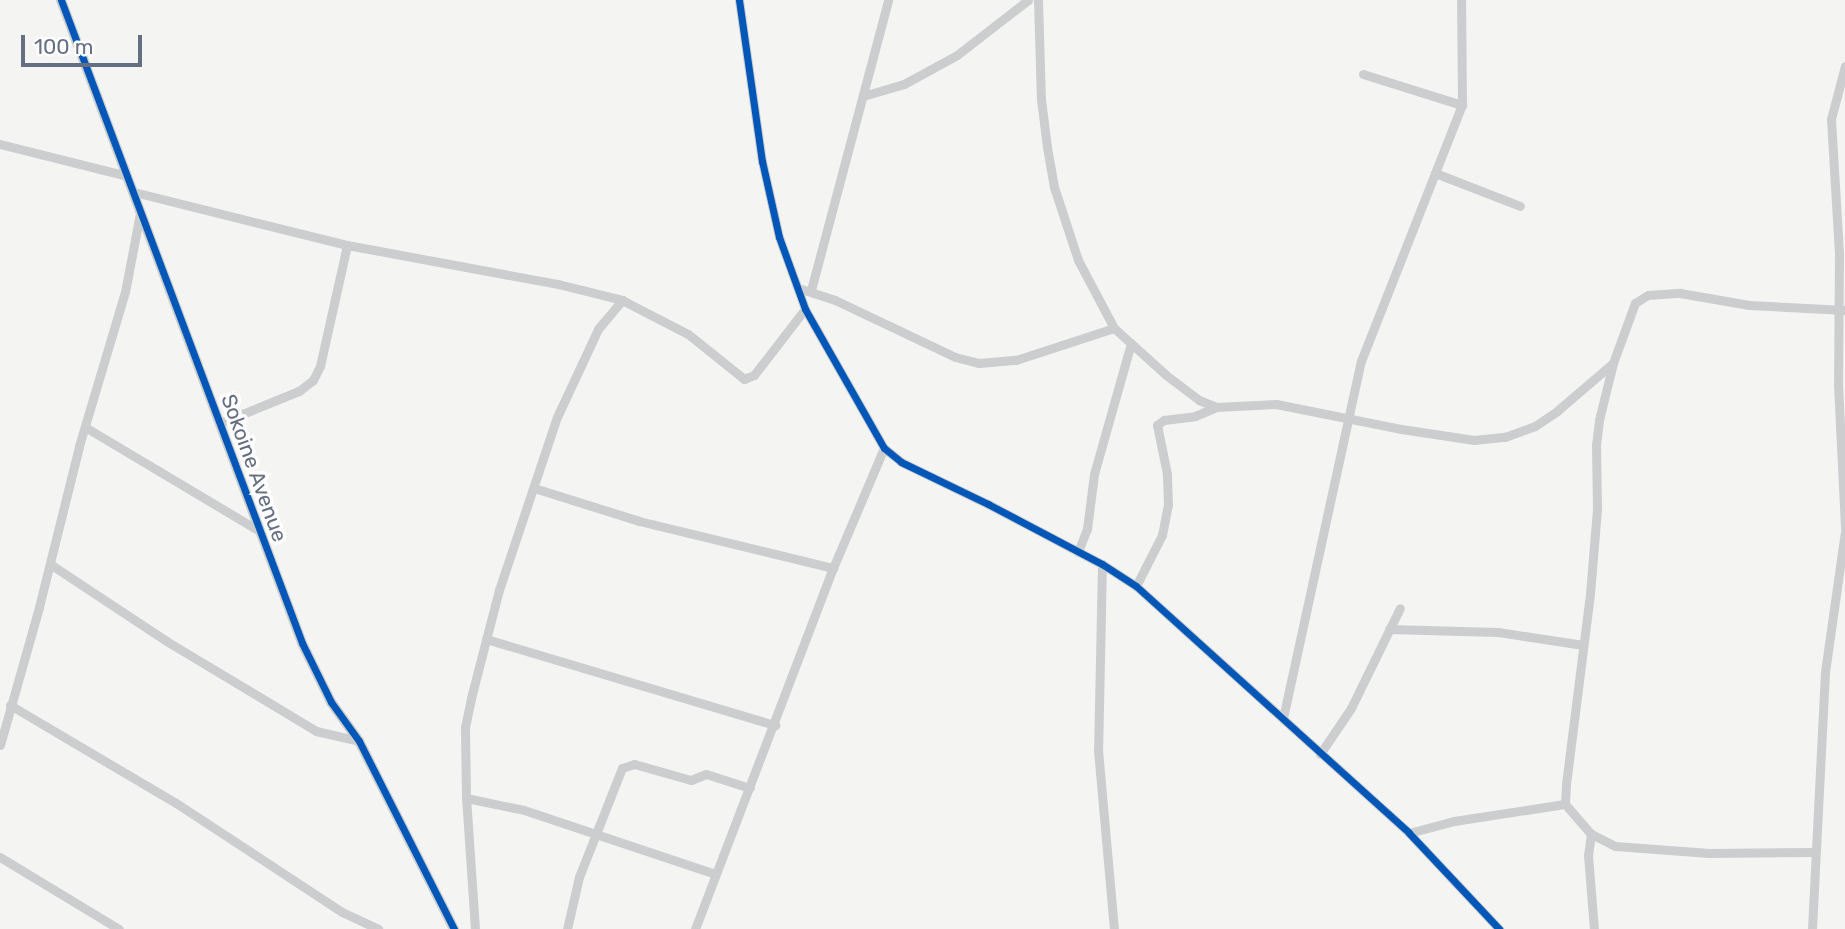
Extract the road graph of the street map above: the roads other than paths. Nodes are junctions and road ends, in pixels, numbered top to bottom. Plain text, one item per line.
1 (61, 0) edge
2 (739, 0) edge
3 (888, 0) edge
4 (1028, 0) edge
5 (1038, 0) edge
6 (1461, 0) edge
7 (1845, 66) edge
8 (1363, 74) dead end
9 (863, 96) junction
10 (1462, 105) junction
11 (0, 144) edge
12 (1435, 173) junction
13 (127, 176) junction
14 (134, 192) junction
15 (1520, 206) dead end
16 (139, 214) junction
17 (347, 245) junction
18 (798, 288) junction
19 (811, 290) junction
20 (622, 300) junction
21 (805, 309) junction
22 (1843, 311) edge
23 (1114, 328) junction
24 (1130, 343) junction
25 (1612, 363) junction
26 (1216, 407) junction
27 (1349, 419) junction
28 (220, 423) junction
29 (85, 427) junction
30 (884, 448) junction
31 (534, 488) junction
32 (256, 529) junction
33 (1845, 530) edge
34 (1077, 552) junction
35 (50, 564) junction
36 (1102, 565) junction
37 (833, 568) junction
38 (1136, 586) junction
39 (1399, 607) dead end
40 (1389, 629) junction
41 (486, 639) junction
42 (1583, 645) junction
43 (10, 705) junction
44 (1283, 718) junction
45 (775, 725) junction
46 (359, 741) junction
47 (0, 745) edge
48 (1320, 754) junction
49 (750, 788) junction
50 (466, 798) junction
51 (1565, 804) junction
52 (596, 832) junction
53 (1409, 833) junction
54 (1591, 834) junction
55 (1815, 852) junction
56 (0, 857) edge
57 (715, 874) junction
58 (119, 929) edge
59 (378, 929) edge
60 (454, 929) edge
61 (475, 929) edge
62 (567, 929) edge
63 (695, 929) edge
64 (1114, 929) edge
65 (1499, 929) edge
66 (1594, 929) edge
67 (1812, 929) edge

1 - 13 street, Sokoine Avenue
2 - 18 street
3 - 9 street
4 - 9 street
5 - 23 street
6 - 10 street
7 - 22 street
8 - 10 street
9 - 19 street
10 - 12 street
11 - 13 street
12 - 15 street
12 - 27 street
13 - 14 street, Sokoine Avenue
14 - 16 street, Sokoine Avenue
14 - 17 street
16 - 28 street, Sokoine Avenue
16 - 29 street
17 - 20 street
17 - 28 street
18 - 19 street
18 - 21 street
19 - 23 street
20 - 21 street
20 - 31 street
21 - 30 street
22 - 25 street
22 - 33 street
23 - 24 street
24 - 26 street
24 - 34 street
25 - 27 street
25 - 42 street
26 - 27 street
26 - 38 street
27 - 44 street
28 - 32 street, Sokoine Avenue
29 - 32 street
29 - 35 street
30 - 34 street
30 - 37 street
31 - 37 street
31 - 41 street
32 - 46 street, Sokoine Avenue
33 - 55 street
34 - 36 street
35 - 43 street
35 - 46 street
36 - 38 street
36 - 64 street
37 - 45 street
38 - 44 street
39 - 40 street
40 - 42 street
40 - 48 street
41 - 45 street
41 - 50 street
42 - 51 street
43 - 47 street
43 - 59 street
44 - 48 street
45 - 49 street
46 - 60 street, Sokoine Avenue
48 - 53 street
49 - 52 street
49 - 57 street
50 - 52 street
50 - 61 street
51 - 53 street
51 - 54 street
52 - 57 street
52 - 62 street
53 - 65 street
54 - 55 street
54 - 66 street
55 - 67 street
56 - 58 street
57 - 63 street

